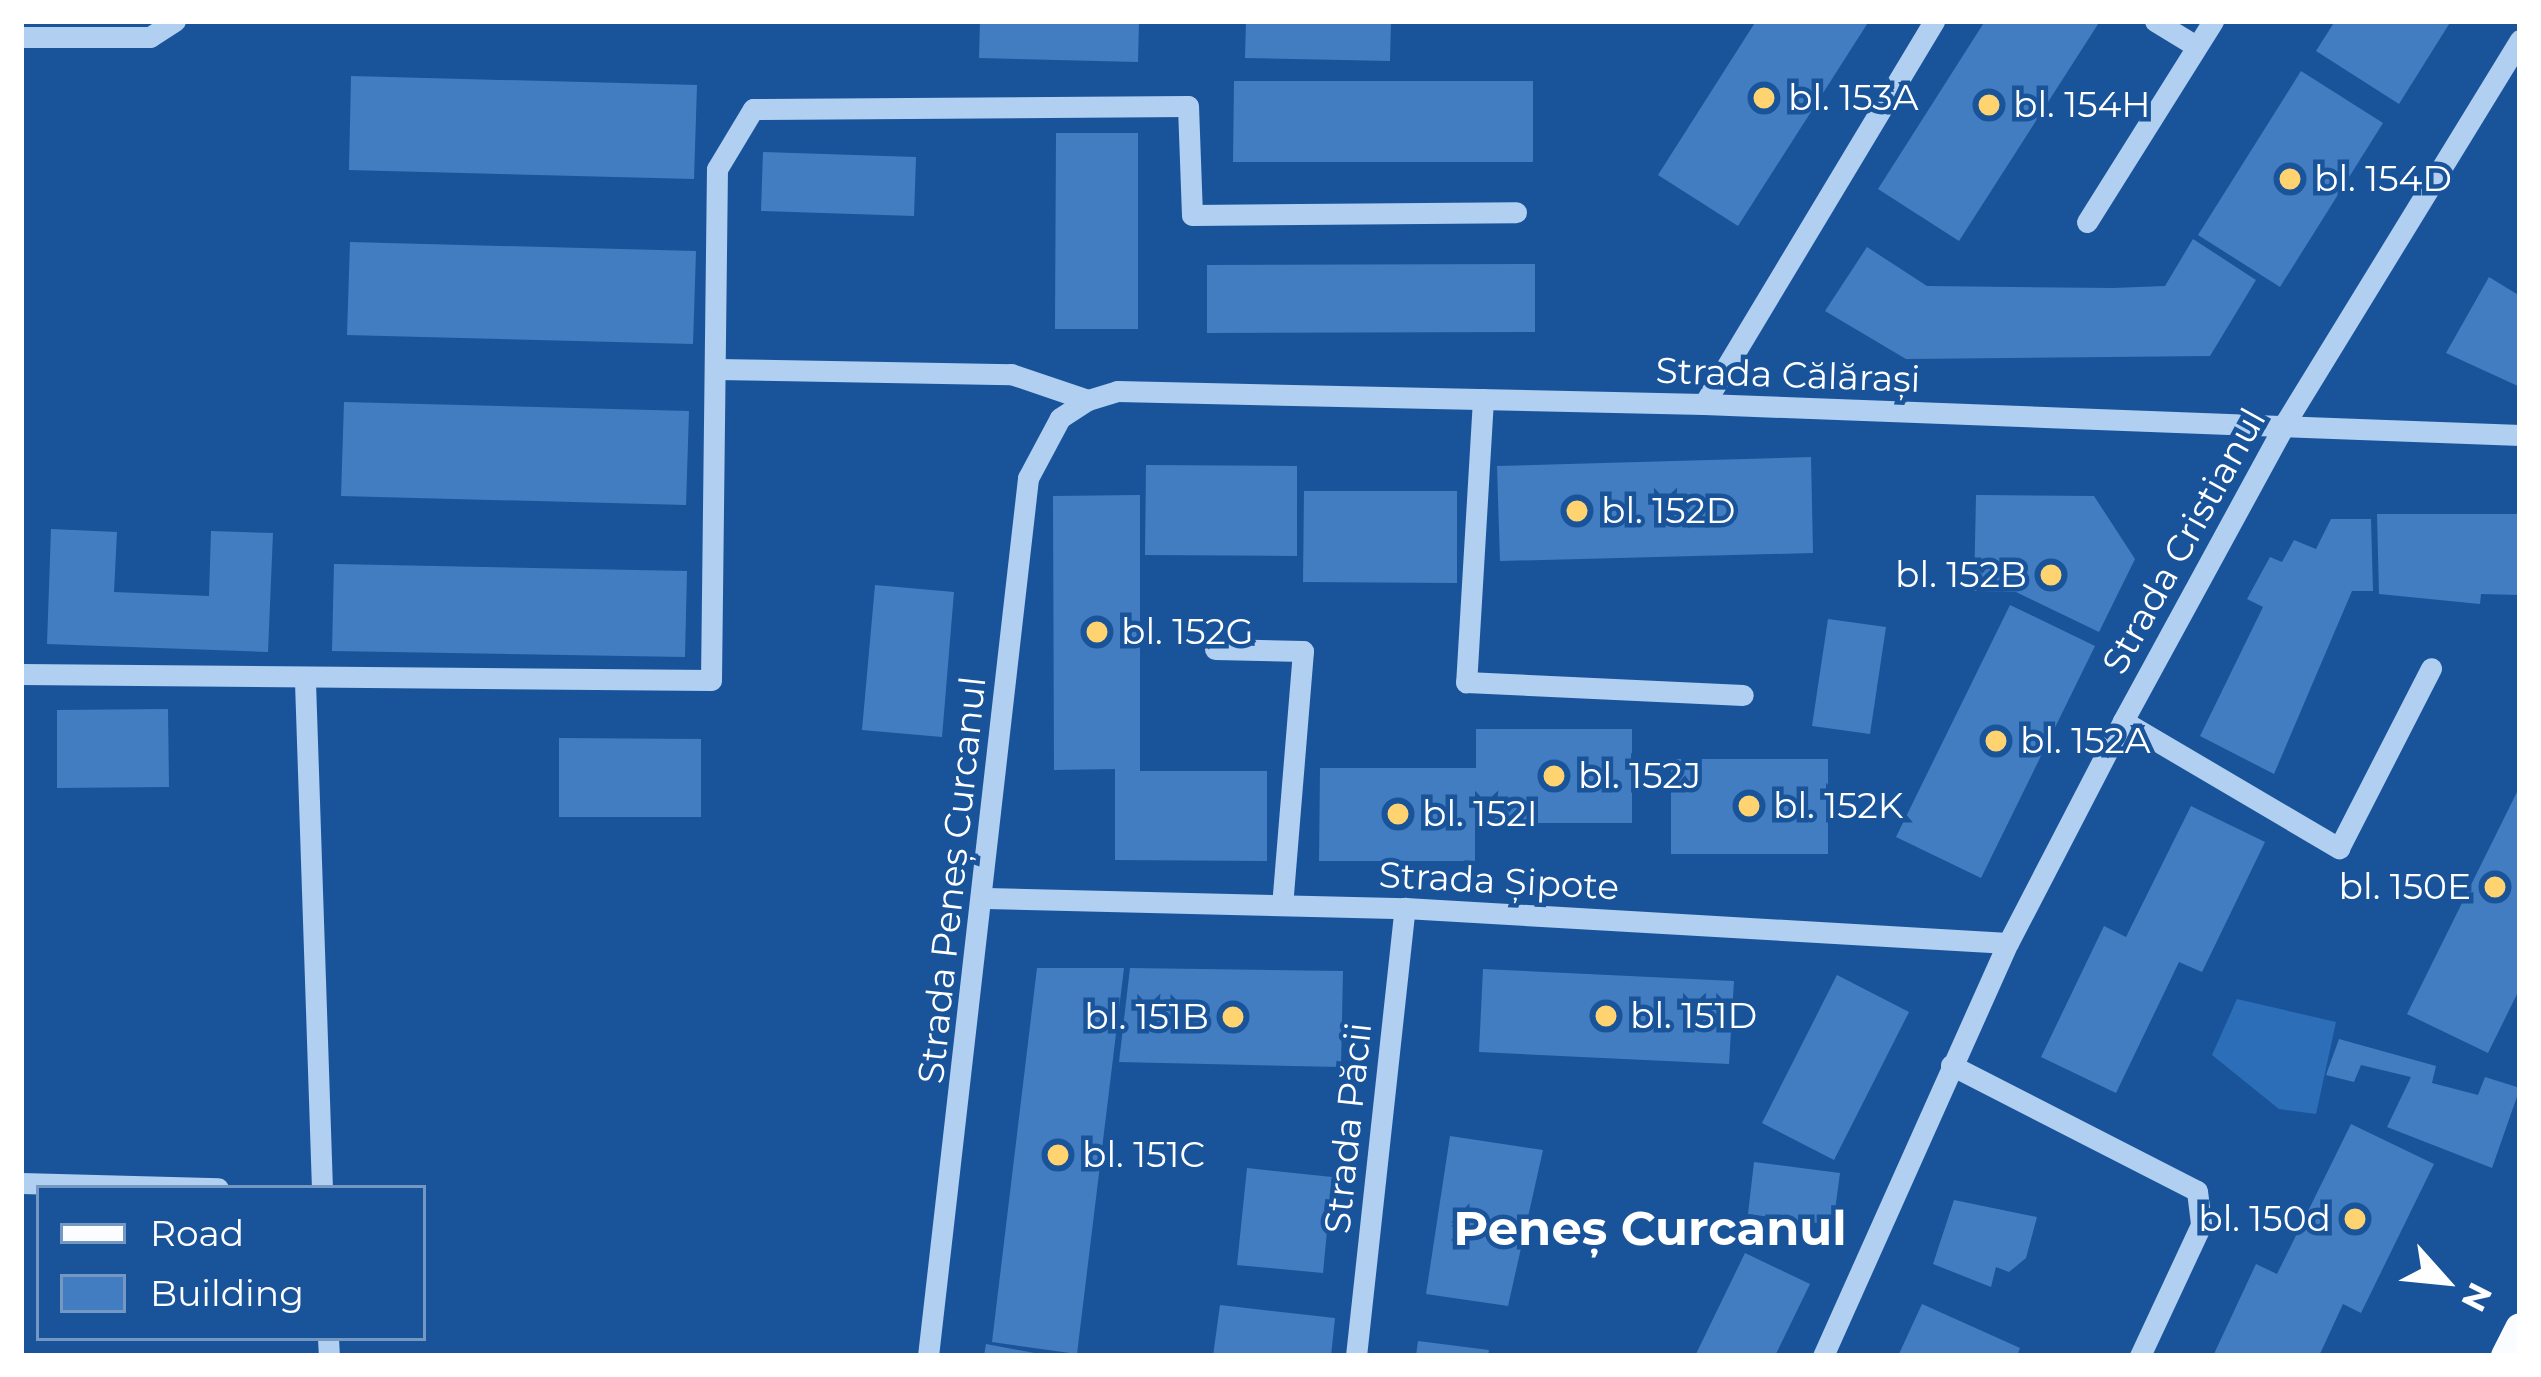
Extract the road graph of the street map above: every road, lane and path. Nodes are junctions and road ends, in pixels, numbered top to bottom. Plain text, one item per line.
1 (175, 21) edge
2 (1934, 21) edge
3 (2155, 21) edge
4 (2213, 21) edge
5 (21, 37) edge
6 (2520, 40) edge
7 (2196, 46) junction
8 (1516, 212) dead end
9 (2087, 222) dead end
10 (716, 369) junction
11 (1483, 399) junction
12 (1088, 400) junction
13 (1704, 404) junction
14 (1060, 418) joint
15 (2287, 420) junction
16 (2520, 435) edge
17 (1215, 649) dead end
18 (2431, 668) dead end
19 (21, 674) edge
20 (304, 682) junction
21 (1743, 695) dead end
22 (2123, 721) junction
23 (986, 898) junction
24 (1282, 904) junction
25 (1405, 908) junction
26 (2008, 943) junction
27 (1951, 1065) junction
28 (21, 1183) edge
29 (100, 1185) edge
30 (322, 1185) edge
31 (2520, 1328) edge
32 (928, 1356) edge
33 (1356, 1356) edge
34 (1823, 1356) edge
35 (2140, 1356) edge
36 (2506, 1356) edge

1 - 5 street
2 - 13 street
3 - 7 street
4 - 7 street
6 - 15 street, Strada Cristianul
7 - 9 street
8 - 10 street
10 - 12 street
10 - 20 street
11 - 12 street, Strada Călărași
11 - 13 street, Strada Călărași
11 - 21 street
12 - 14 street, Strada Călărași
13 - 15 street, Strada Călărași
14 - 23 street, Strada Peneș Curcanul
15 - 16 street, Strada Călărași
15 - 22 street, Strada Cristianul
17 - 24 street
18 - 22 street
19 - 20 street
20 - 30 street
22 - 26 street, Strada Cristianul
23 - 24 street, Strada Șipote
23 - 32 street, Strada Peneș Curcanul
24 - 25 street, Strada Șipote
25 - 26 street, Strada Șipote
25 - 33 street, Strada Păcii
26 - 27 street, Strada Cristianul
27 - 34 street, Strada Cristianul
27 - 35 street
28 - 29 street
31 - 36 main road

